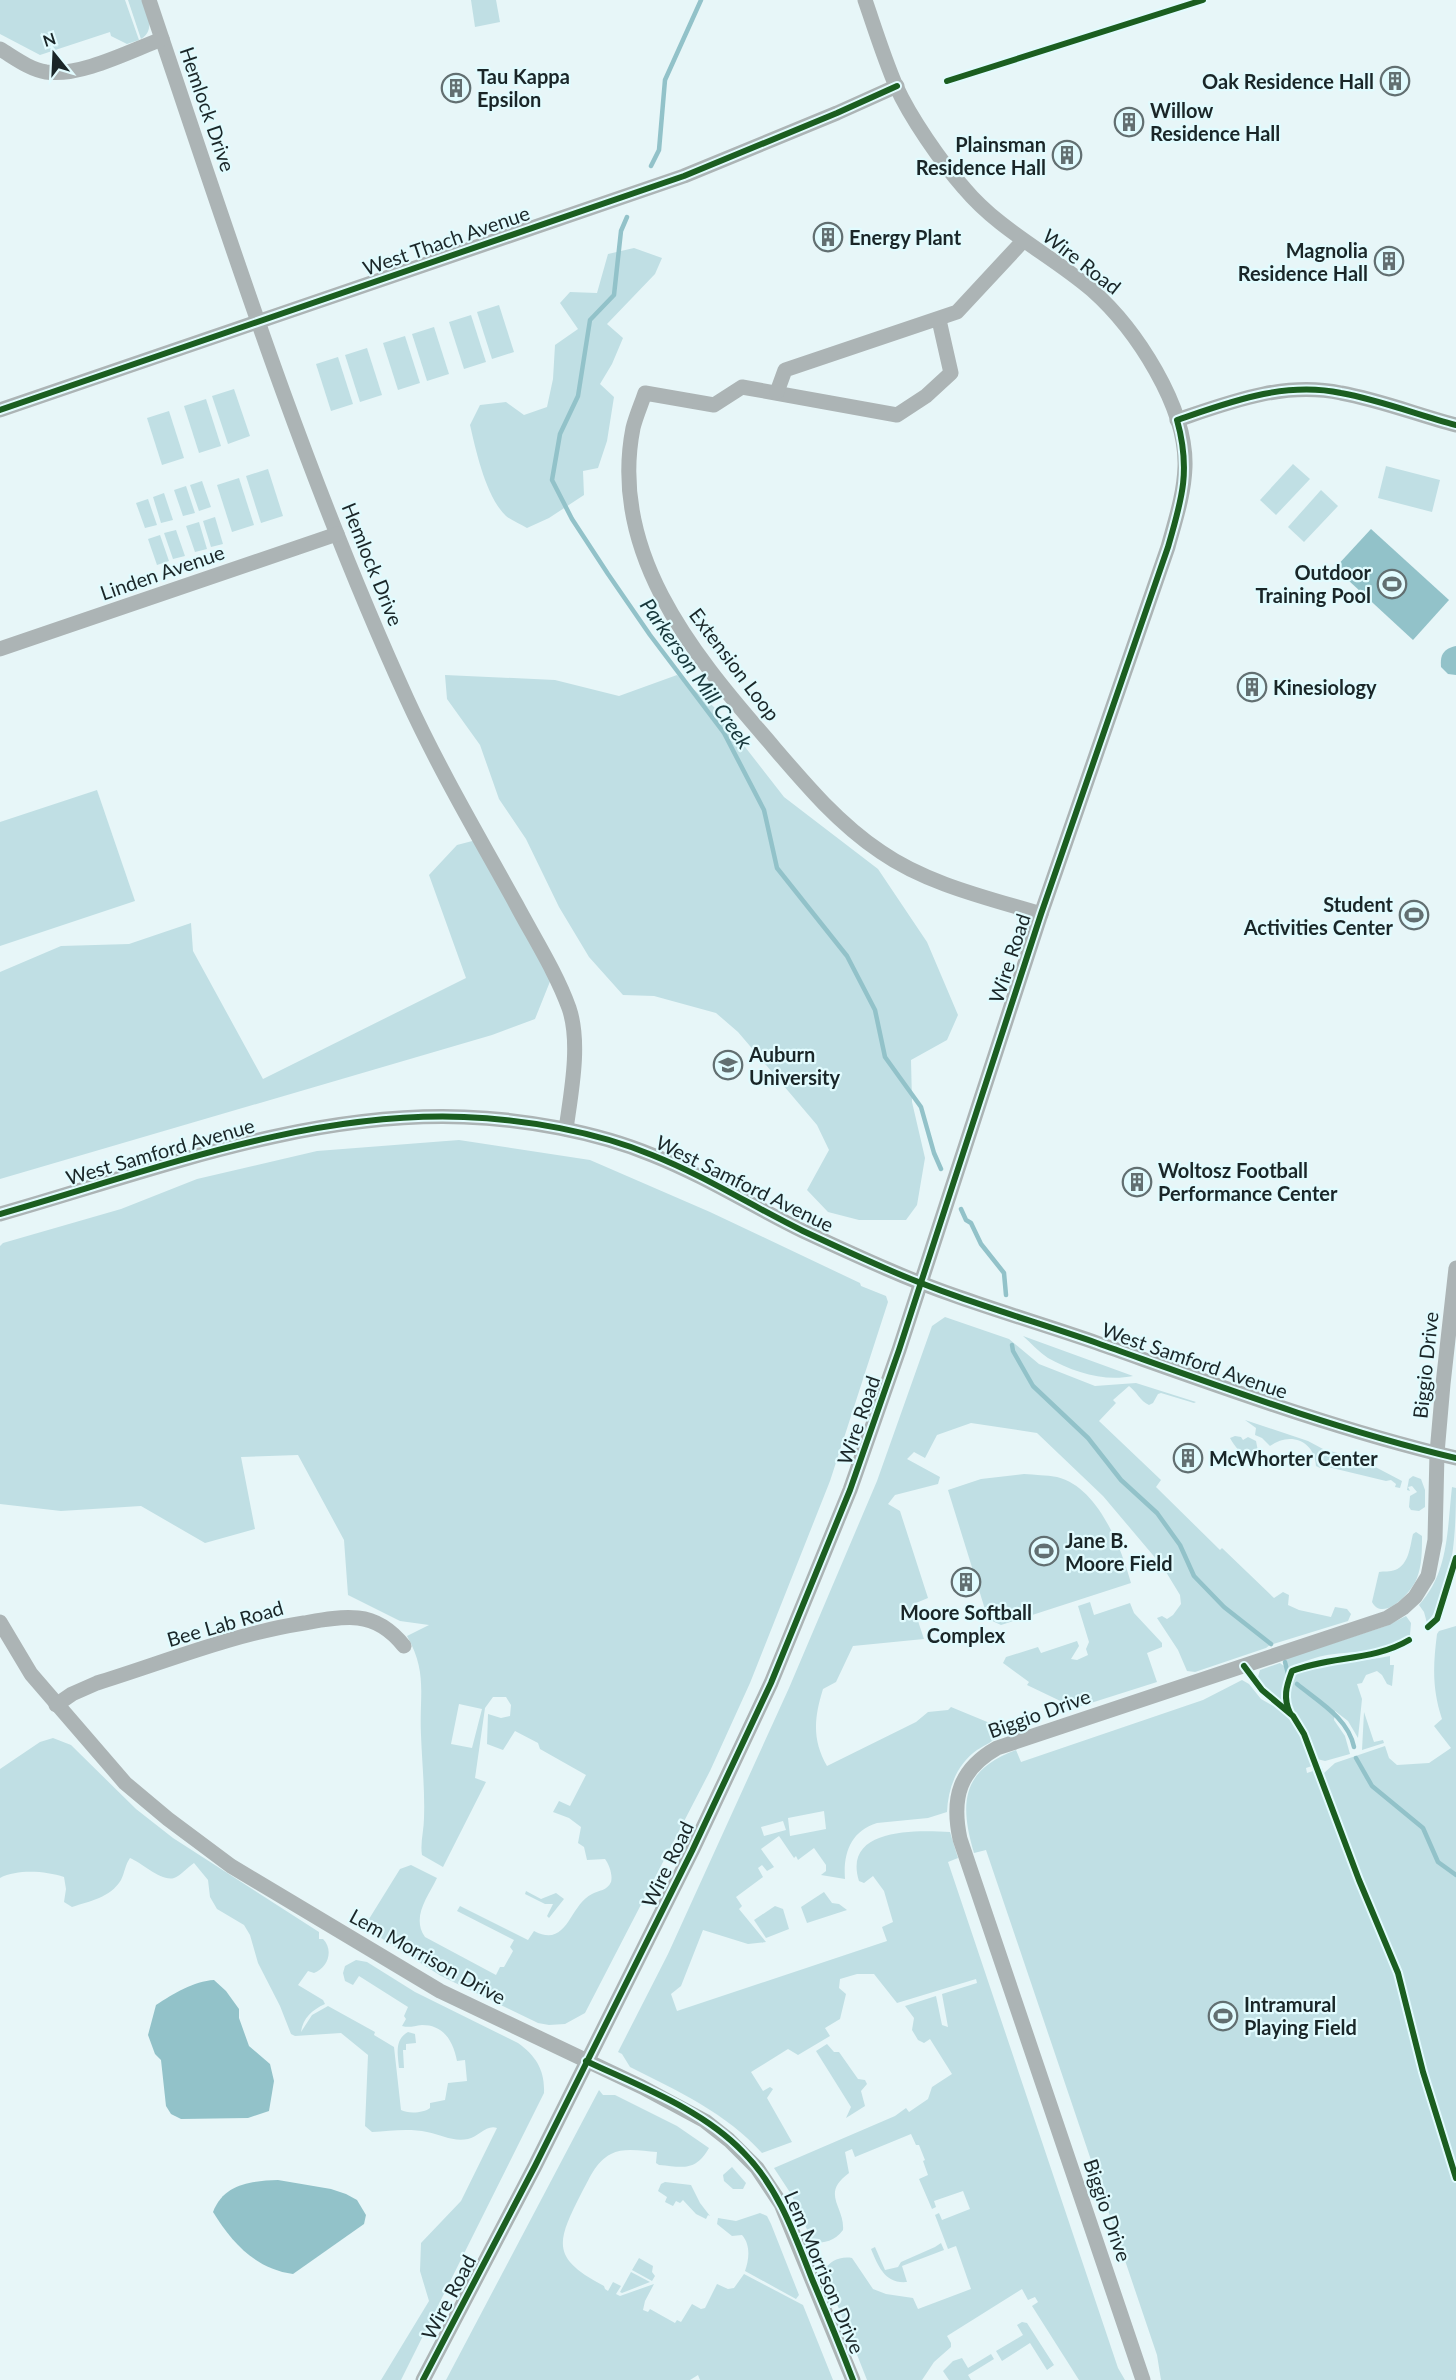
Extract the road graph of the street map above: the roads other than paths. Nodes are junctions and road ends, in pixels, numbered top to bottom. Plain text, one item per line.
1 (149, 0) edge
2 (865, 0) edge
3 (162, 39) junction
4 (0, 49) edge
5 (897, 86) junction
6 (1023, 241) junction
7 (939, 320) junction
8 (258, 323) junction
9 (777, 392) junction
10 (0, 410) edge
11 (1177, 420) junction
12 (1456, 425) edge
13 (337, 534) junction
14 (0, 649) edge
15 (1041, 914) junction
16 (566, 1129) junction
17 (18, 1209) junction
18 (0, 1214) edge
19 (0, 1221) edge
20 (1456, 1268) edge
21 (921, 1282) junction
22 (1437, 1453) junction
23 (1456, 1458) edge
24 (0, 1622) edge
25 (404, 1646) dead end
26 (56, 1705) junction
27 (586, 2061) junction
28 (423, 2380) edge
29 (853, 2380) edge
30 (1143, 2380) edge

1 - 3 street, Hemlock Drive
2 - 5 street, Wire Road
3 - 4 street
3 - 8 street, Hemlock Drive
5 - 6 street, Wire Road
5 - 8 street, West Thach Avenue
6 - 7 street
6 - 11 street, Wire Road
7 - 9 street
7 - 9 street, Extension Loop
8 - 10 street, West Thach Avenue
8 - 13 street, Hemlock Drive
9 - 15 street, Extension Loop
11 - 12 street
11 - 15 street, Wire Road
13 - 14 street, Linden Avenue
13 - 16 street, Hemlock Drive
15 - 21 street, Wire Road
16 - 17 street, West Samford Avenue
16 - 21 street, West Samford Avenue
17 - 18 street, West Samford Avenue
17 - 19 street
20 - 22 street, Biggio Drive
21 - 22 street, West Samford Avenue
21 - 27 street, Wire Road
22 - 23 street, West Samford Avenue
22 - 30 street, Biggio Drive
24 - 26 street, Lem Morrison Drive
25 - 26 street, Bee Lab Road
26 - 27 street, Lem Morrison Drive
27 - 28 street, Wire Road
27 - 29 street, Lem Morrison Drive

